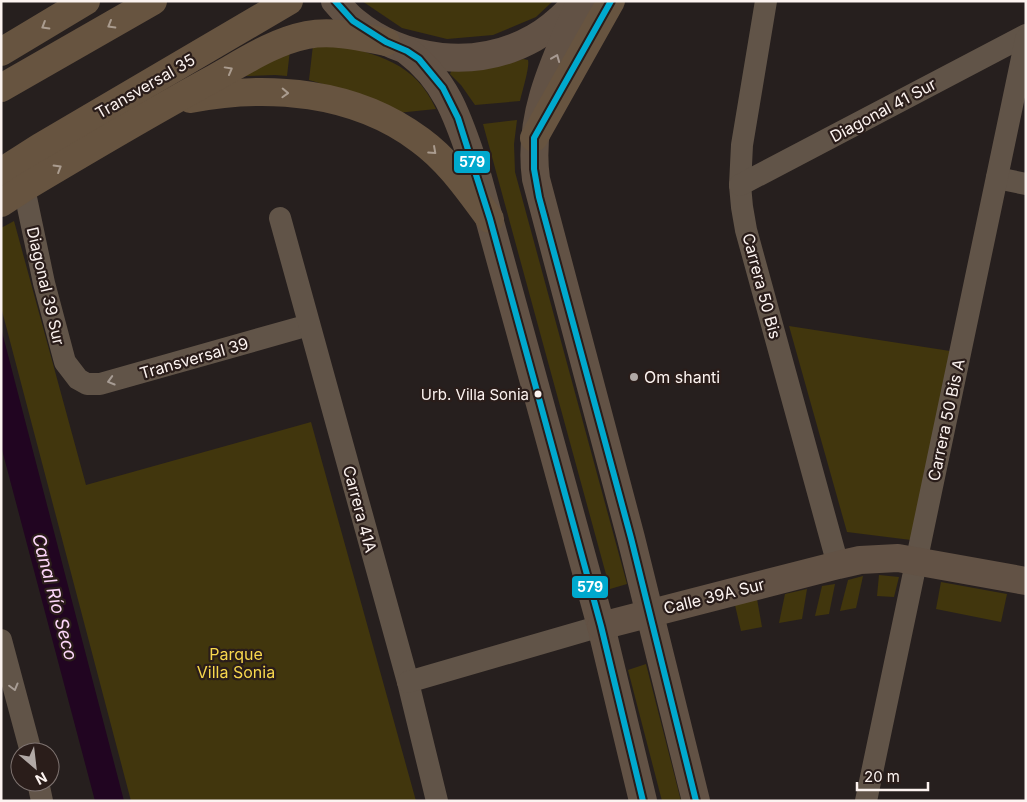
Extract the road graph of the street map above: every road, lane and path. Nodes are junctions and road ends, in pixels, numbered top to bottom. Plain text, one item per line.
1 (86, 1) edge
2 (153, 1) edge
3 (289, 1) edge
4 (335, 1) edge
5 (580, 1) edge
6 (611, 1) edge
7 (766, 1) edge
8 (1026, 35) edge
9 (1026, 39) edge
10 (397, 47) junction
11 (1, 52) edge
12 (1, 88) edge
13 (167, 104) junction
14 (534, 138) junction
15 (1, 172) edge
16 (996, 178) junction
17 (1026, 184) edge
18 (740, 185) junction
19 (24, 188) junction
20 (1, 203) edge
21 (280, 218) dead end
22 (490, 219) junction
23 (309, 325) junction
24 (78, 379) joint
25 (917, 560) junction
26 (838, 565) junction
27 (1026, 582) edge
28 (649, 613) junction
29 (600, 626) junction
30 (2, 643) edge
31 (408, 682) junction
32 (28, 742) edge
33 (437, 801) edge
34 (642, 801) edge
35 (696, 801) edge
36 (866, 801) edge

1 -> 11 highway
2 -> 12 highway
3 - 15 highway, Transversal 35
4 - 10 main road
5 - 10 main road
14 -> 5 main road
6 - 14 highway
7 - 18 street, Carrera 50 Bis
8 - 18 street, Diagonal 41 Sur
9 - 16 street, Carrera 50 Bis A
13 -> 10 highway
10 - 22 main road
19 -> 13 highway
13 -> 22 highway
14 - 28 main road
16 - 17 street
16 - 25 street, Carrera 50 Bis A
18 - 26 street, Carrera 50 Bis
19 - 20 highway
19 - 24 street, Diagonal 39 Sur
21 - 23 street, Carrera 41A
22 - 29 main road
23 -> 24 street, Transversal 39
23 - 31 street, Carrera 41A
25 - 26 main road, Calle 39A Sur
25 - 27 main road, Calle 39A Sur
25 - 36 street, Carrera 50 Bis A
26 - 28 main road, Calle 39A Sur
28 - 29 main road, Calle 39A Sur
28 - 35 main road
29 - 31 street, Calle 39A Sur
29 - 34 main road
30 -> 32 street
31 - 33 street, Carrera 41A

